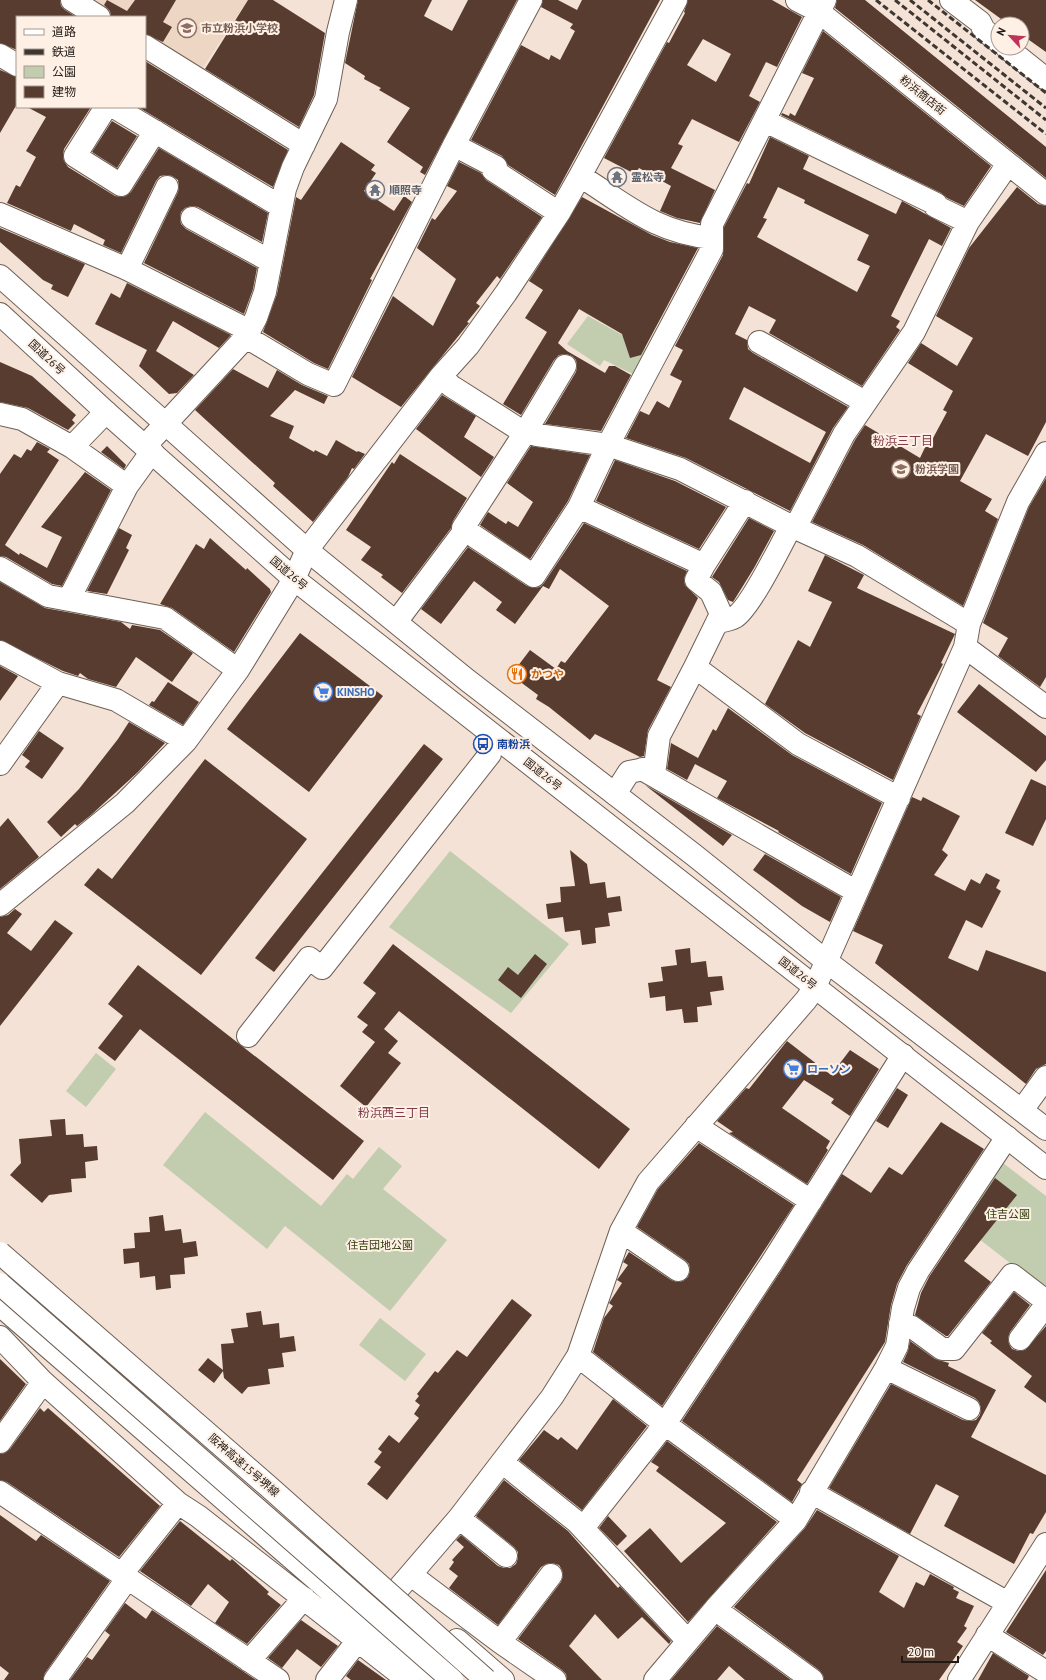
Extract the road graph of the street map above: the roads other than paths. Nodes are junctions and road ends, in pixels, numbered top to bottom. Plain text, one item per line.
1 (72, 0) edge
2 (346, 0) edge
3 (531, 0) edge
4 (676, 0) edge
5 (797, 0) edge
6 (951, 0) edge
7 (822, 5) edge
8 (97, 16) edge
9 (990, 35) edge
10 (146, 47) edge
11 (0, 55) edge
12 (1017, 56) edge
13 (16, 64) edge
14 (1046, 79) edge
15 (103, 109) edge
16 (765, 121) junction
17 (155, 131) junction
18 (304, 145) junction
19 (454, 145) junction
20 (1008, 164) junction
21 (580, 176) junction
22 (167, 187) dead end
23 (1046, 194) edge
24 (280, 206) junction
25 (559, 213) junction
26 (0, 214) edge
27 (192, 218) dead end
28 (968, 222) junction
29 (712, 238) junction
30 (270, 260) junction
31 (127, 269) junction
32 (0, 276) edge
33 (0, 314) edge
34 (248, 334) junction
35 (759, 342) dead end
36 (565, 366) dead end
37 (441, 376) junction
38 (865, 402) junction
39 (106, 412) junction
40 (0, 414) edge
41 (165, 423) junction
42 (526, 431) junction
43 (608, 445) junction
44 (72, 447) junction
45 (149, 450) junction
46 (1046, 453) edge
47 (127, 486) junction
48 (745, 501) junction
49 (579, 507) junction
50 (793, 527) junction
51 (465, 530) junction
52 (307, 550) junction
53 (704, 565) junction
54 (0, 568) edge
55 (294, 579) junction
56 (69, 599) junction
57 (396, 622) junction
58 (717, 622) junction
59 (970, 624) junction
60 (965, 647) junction
61 (0, 652) edge
62 (694, 667) junction
63 (238, 670) junction
64 (58, 683) junction
65 (1046, 707) edge
66 (186, 741) junction
67 (490, 754) dead end
68 (0, 764) edge
69 (642, 769) junction
70 (615, 794) junction
71 (899, 798) junction
72 (857, 892) junction
73 (0, 905) edge
74 (826, 961) junction
75 (815, 987) junction
76 (248, 1036) dead end
77 (902, 1055) junction
78 (1046, 1077) edge
79 (1022, 1110) junction
80 (696, 1126) junction
81 (1046, 1129) edge
82 (1007, 1137) junction
83 (1046, 1168) edge
84 (811, 1201) junction
85 (621, 1231) junction
86 (0, 1246) edge
87 (0, 1253) edge
88 (678, 1270) dead end
89 (0, 1284) edge
90 (1046, 1301) edge
91 (0, 1305) edge
92 (1046, 1305) edge
93 (900, 1324) junction
94 (0, 1337) edge
95 (1020, 1339) dead end
96 (578, 1356) junction
97 (886, 1368) junction
98 (43, 1382) junction
99 (969, 1409) dead end
100 (665, 1424) junction
101 (0, 1442) edge
102 (502, 1462) junction
103 (0, 1492) edge
104 (811, 1492) junction
105 (178, 1503) junction
106 (459, 1518) junction
107 (796, 1520) junction
108 (582, 1528) junction
109 (1043, 1554) edge
110 (506, 1556) dead end
111 (551, 1575) dead end
112 (124, 1577) junction
113 (404, 1582) junction
114 (304, 1598) junction
115 (1008, 1603) junction
116 (715, 1609) junction
117 (363, 1632) junction
118 (987, 1635) junction
119 (688, 1641) junction
120 (500, 1642) junction
121 (249, 1661) junction
122 (1045, 1670) edge
123 (55, 1680) edge
124 (278, 1680) edge
125 (327, 1680) edge
126 (408, 1680) edge
127 (437, 1680) edge
128 (452, 1680) edge
129 (486, 1680) edge
130 (503, 1680) edge
131 (555, 1680) edge
132 (655, 1680) edge
133 (812, 1680) edge
134 (959, 1680) edge

1 - 8 main road
2 - 18 main road
3 - 19 main road
4 - 21 main road
5 - 7 main road, 粉浜商店街
6 - 9 main road
7 - 16 main road
7 - 20 main road, 粉浜商店街
10 - 18 main road
11 - 13 main road
12 - 14 main road
15 - 17 main road
15 - 17 main road
16 - 28 main road
16 - 29 main road
17 - 24 main road
18 - 24 main road
19 - 25 main road
19 - 34 main road
20 - 23 main road, 粉浜商店街
20 - 28 main road
21 - 25 main road
21 - 29 main road
22 - 31 main road
24 - 30 main road
25 - 37 main road
26 - 31 main road
27 - 30 main road
28 - 38 main road
29 - 43 main road
30 - 34 main road
31 - 34 main road
32 - 41 main road
33 - 39 main road, 国道26号
34 - 41 main road
35 - 38 main road
36 - 42 main road
37 - 42 main road
37 - 52 main road
38 - 50 main road
39 - 44 main road
39 - 45 main road, 国道26号
40 - 44 main road
41 - 45 main road
41 - 52 main road
42 - 43 main road
42 - 51 main road
43 - 48 main road
43 - 49 main road
44 - 47 main road
45 - 47 main road
45 - 55 main road, 国道26号
46 - 59 main road
47 - 56 main road
48 - 50 main road
48 - 53 main road
49 - 51 main road
49 - 53 main road
50 - 58 main road
50 - 59 main road
51 - 57 main road
52 - 55 main road
52 - 57 main road
53 - 58 main road
54 - 56 main road
55 - 63 main road
55 - 75 main road, 国道26号
56 - 63 main road
57 - 70 main road
58 - 62 main road
59 - 60 main road
60 - 65 main road
60 - 71 main road
61 - 64 main road
62 - 69 main road
62 - 71 main road
63 - 66 main road
64 - 66 main road
64 - 68 main road
66 - 73 main road
67 - 76 main road
69 - 70 main road
69 - 72 main road
70 - 74 main road
71 - 72 main road
72 - 74 main road
74 - 75 main road
74 - 79 main road
75 - 77 main road, 国道26号
75 - 80 main road
77 - 82 main road, 国道26号
77 - 84 main road
78 - 79 main road
79 - 81 main road
80 - 84 main road
80 - 85 main road
82 - 83 main road, 国道26号
82 - 93 main road
84 - 100 main road
85 - 88 main road
85 - 96 main road
86 - 113 main road
87 - 129 main road, 阪神高速15号堺線, bridge
89 - 128 main road, bridge
90 - 93 main road
91 - 117 main road
92 - 95 main road
93 - 97 main road
94 - 98 main road
96 - 100 main road
96 - 102 main road
97 - 99 main road
97 - 104 main road
98 - 101 main road
98 - 105 main road
100 - 107 main road
100 - 108 main road
102 - 106 main road
102 - 108 main road
103 - 112 main road
104 - 107 main road
104 - 115 main road
105 - 112 main road
105 - 114 main road
106 - 110 main road
106 - 113 main road
107 - 116 main road
108 - 119 main road
109 - 115 main road
111 - 120 main road
112 - 121 main road
112 - 123 main road
113 - 117 main road
113 - 120 main road
113 - 130 main road
114 - 117 main road
114 - 121 main road
115 - 118 main road
116 - 119 main road
116 - 133 main road
117 - 125 main road
117 - 126 main road
117 - 127 main road
118 - 122 main road
118 - 134 main road
119 - 132 main road
120 - 131 main road
121 - 124 main road

